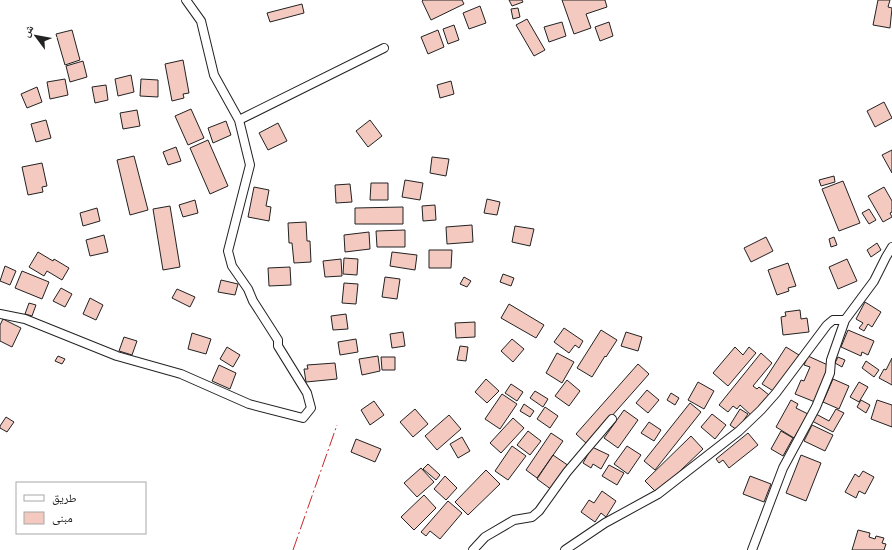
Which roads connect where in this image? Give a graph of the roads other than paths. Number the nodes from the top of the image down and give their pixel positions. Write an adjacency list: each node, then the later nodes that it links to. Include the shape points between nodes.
1 (186, 0): 3 (street, via 201,21 214,75)
2 (384, 48): 3 (street)
3 (239, 120): 5 (street, via 250,165 228,251 232,266 248,289 278,340 278,346 307,393 311,408 303,418 249,404 181,374 116,356 25,319)
4 (892, 247): 6 (street, via 874,281)
5 (0, 314)
6 (845, 320): 9 (street, via 832,320 827,325 776,393 738,431 658,494 605,523); 10 (street, via 831,360 830,373 816,407 783,468)
7 (612, 419): 8 (street, via 567,472 539,511 532,516 514,520 485,537)
8 (473, 550)
9 (565, 550)
10 (752, 550)

